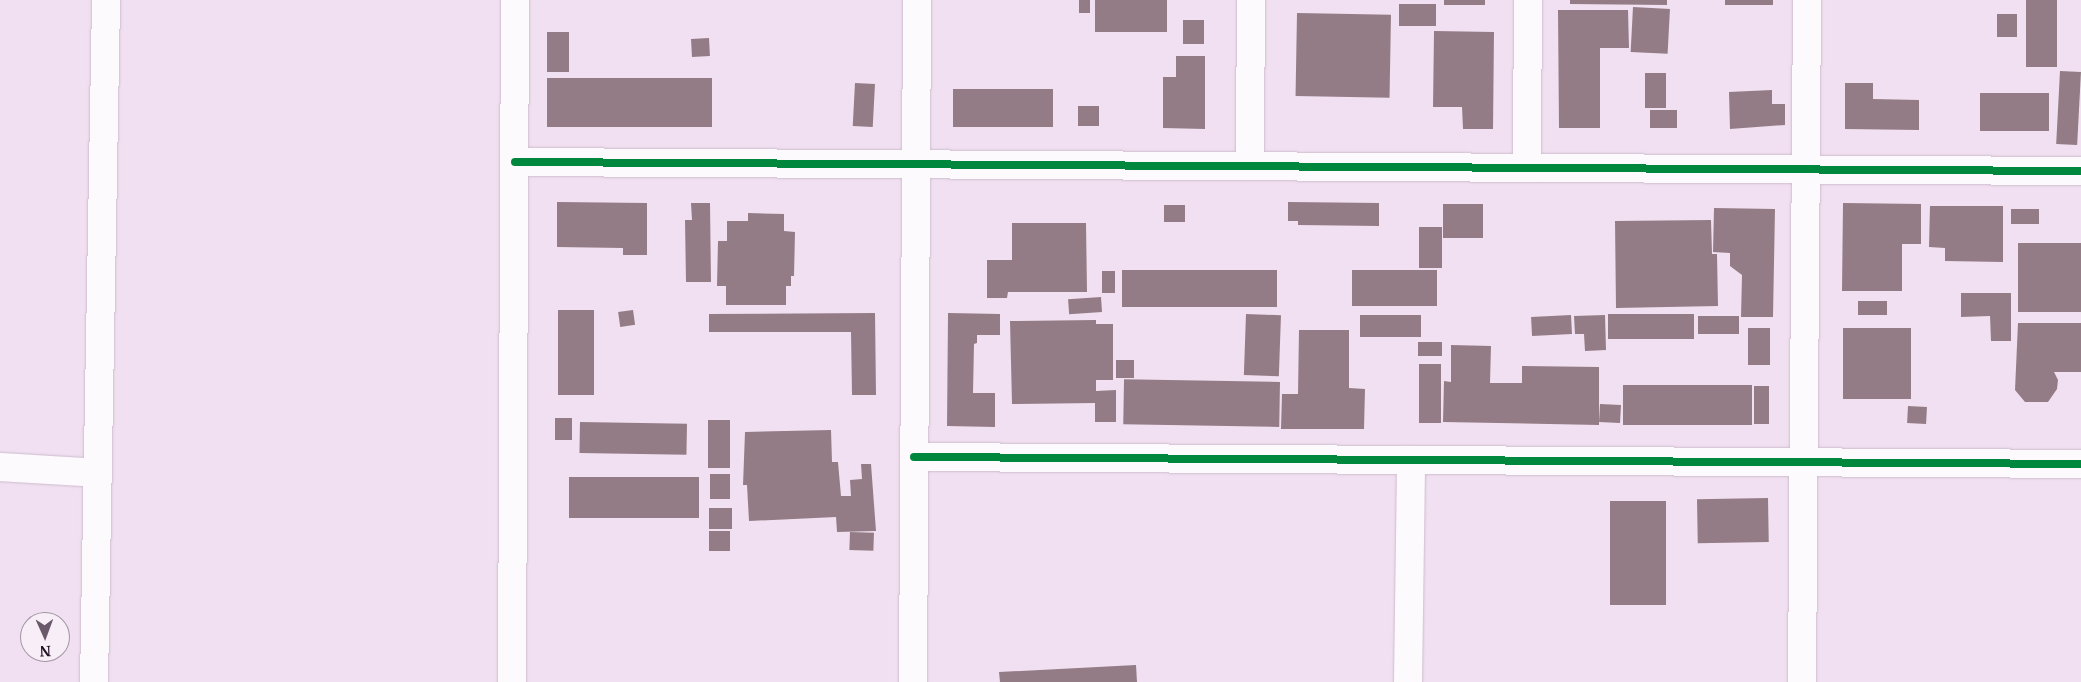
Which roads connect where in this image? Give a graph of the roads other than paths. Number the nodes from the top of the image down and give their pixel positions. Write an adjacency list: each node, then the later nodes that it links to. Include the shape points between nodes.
1 (106, 0): 18 (street)
2 (515, 0): 7 (street)
3 (917, 0): 8 (street)
4 (1251, 0): 9 (street)
5 (1528, 0): 10 (street)
6 (1807, 0): 11 (street)
7 (514, 162): 8 (street); 20 (street)
8 (916, 165): 9 (street); 13 (street)
9 (1250, 166): 10 (street)
10 (1527, 168): 11 (street)
11 (1806, 169): 12 (street); 15 (street)
12 (2081, 171)
13 (914, 456): 14 (street); 21 (street)
14 (1411, 460): 15 (street); 22 (street)
15 (1804, 462): 16 (street); 23 (street)
16 (2081, 464)
17 (0, 467): 18 (street)
18 (98, 473): 19 (street)
19 (94, 682)
20 (512, 682)
21 (912, 682)
22 (1408, 682)
23 (1802, 682)

